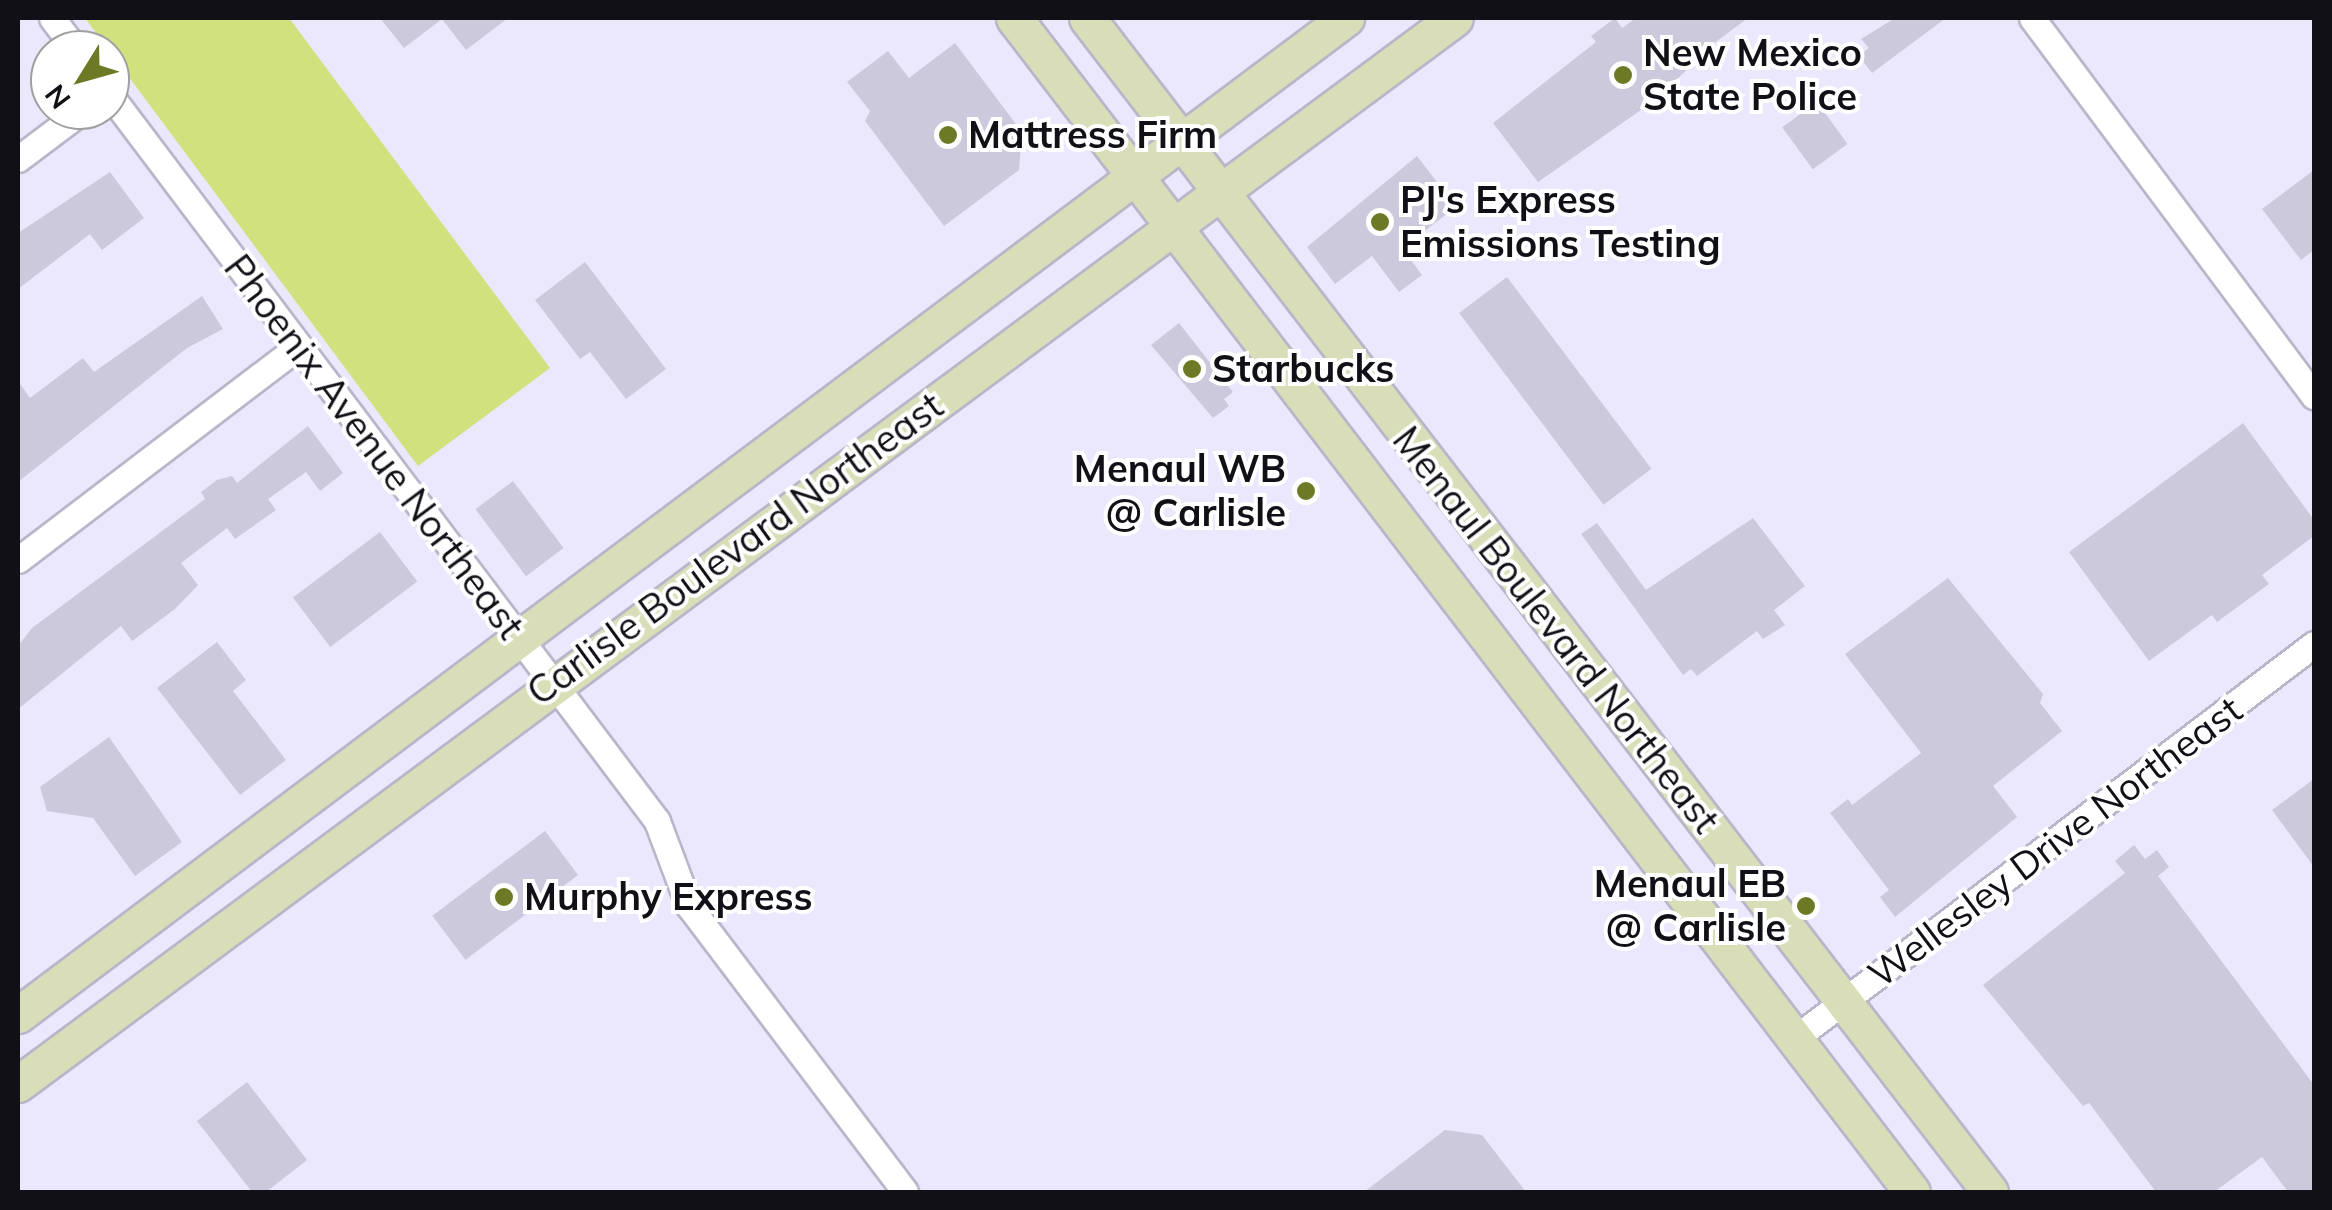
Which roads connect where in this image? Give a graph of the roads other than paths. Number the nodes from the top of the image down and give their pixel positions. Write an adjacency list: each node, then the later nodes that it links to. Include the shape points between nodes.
1 (1014, 18): 10 (main road, Menaul Boulevard Northeast)
2 (1087, 18): 8 (main road, Menaul Boulevard Northeast)
3 (1346, 18): 8 (main road, Carlisle Boulevard Northeast)
4 (1455, 18): 11 (main road, Carlisle Boulevard Northeast)
5 (2032, 18): 14 (street)
6 (130, 123): 13 (street, Phoenix Avenue Northeast)
7 (56, 130): 9 (street)
8 (1181, 145): 10 (main road, Carlisle Boulevard Northeast); 11 (main road, Menaul Boulevard Northeast)
9 (18, 159)
10 (1134, 180): 12 (main road, Menaul Boulevard Northeast); 16 (main road, Carlisle Boulevard Northeast)
11 (1220, 196): 12 (main road, Carlisle Boulevard Northeast); 21 (main road, Menaul Boulevard Northeast)
12 (1172, 229): 18 (main road, Carlisle Boulevard Northeast); 23 (main road, Menaul Boulevard Northeast)
13 (298, 348): 15 (street); 16 (street, Phoenix Avenue Northeast)
14 (2314, 397)
15 (18, 560)
16 (518, 639): 18 (street, Phoenix Avenue Northeast); 19 (main road, Carlisle Boulevard Northeast)
17 (2314, 644): 21 (street, Wellesley Drive Northeast)
18 (552, 682): 20 (main road, Carlisle Boulevard Northeast); 25 (street, Phoenix Avenue Northeast, via 656,821 689,906)
19 (356, 762): 20 (main road, via 328,809 201,906); 22 (main road, Carlisle Boulevard Northeast)
20 (200, 948): 24 (main road, Carlisle Boulevard Northeast)
21 (1844, 1002): 23 (street, Wellesley Drive Northeast); 27 (main road, Menaul Boulevard Northeast)
22 (18, 1015)
23 (1794, 1039): 26 (main road, Menaul Boulevard Northeast)
24 (18, 1084)
25 (905, 1192)
26 (1912, 1192)
27 (1990, 1192)

